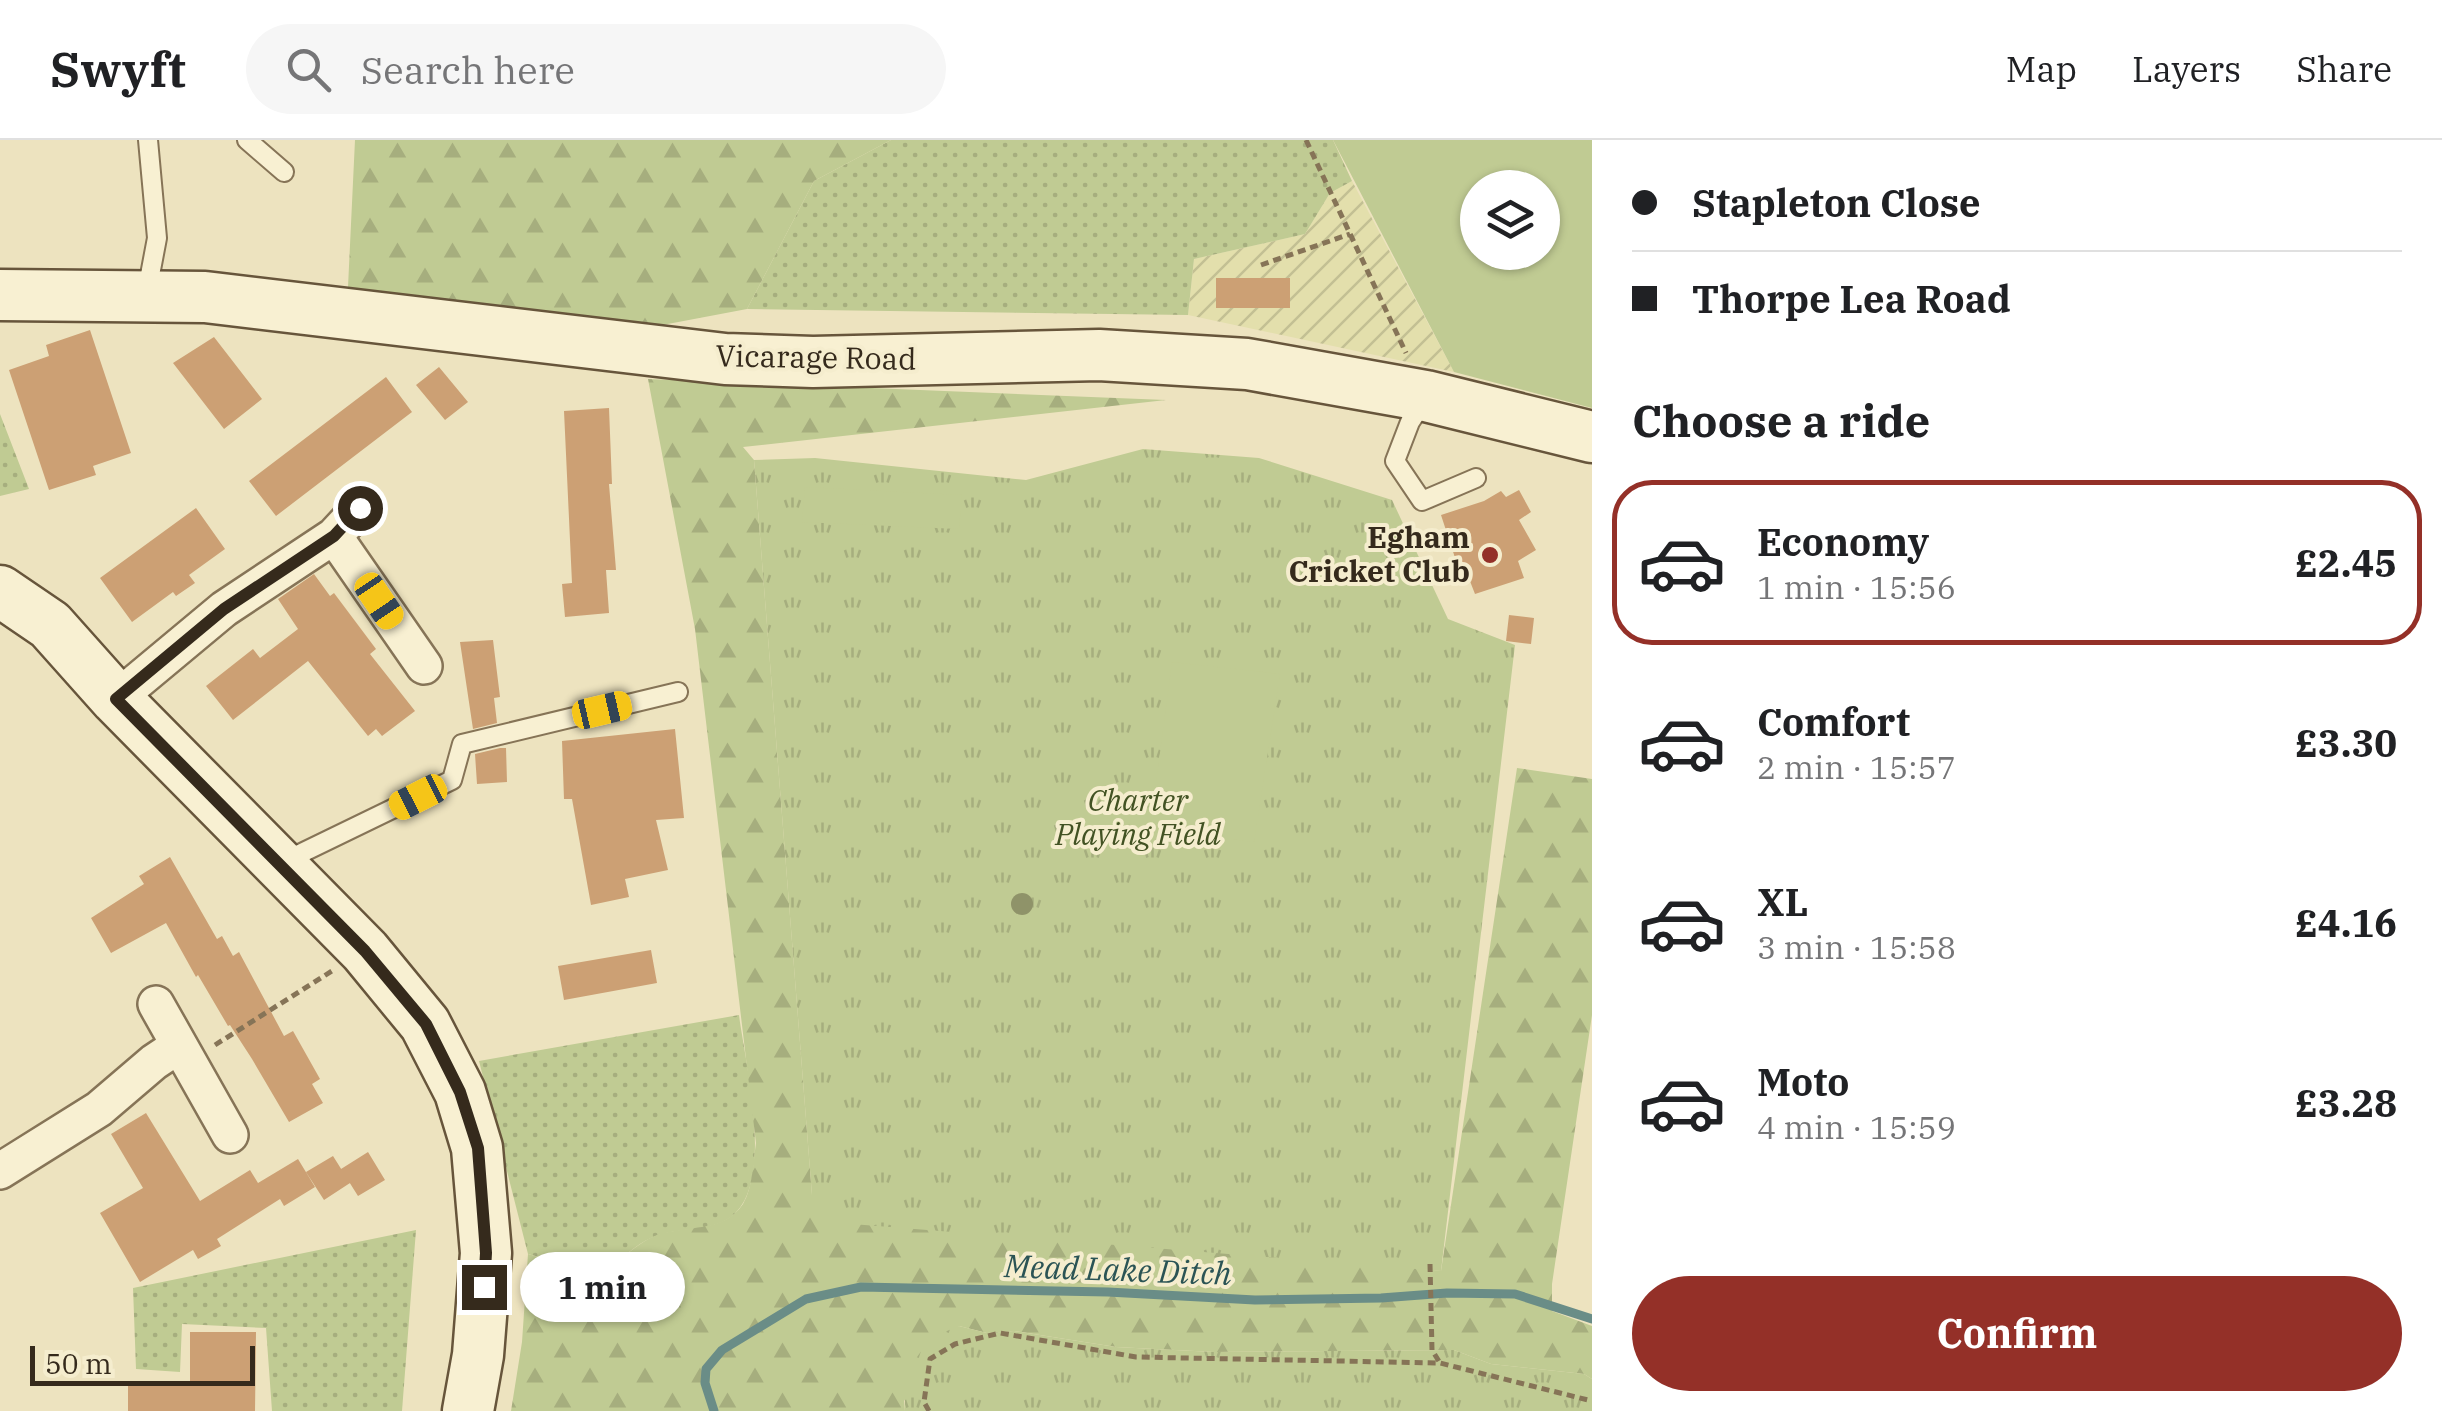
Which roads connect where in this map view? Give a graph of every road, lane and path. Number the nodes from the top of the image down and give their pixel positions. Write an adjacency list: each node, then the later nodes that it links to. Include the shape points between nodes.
1 (148, 140): 7 (lane, via 157,238)
2 (247, 140): 4 (lane)
3 (1306, 140): 5 (path)
4 (284, 172)
5 (1350, 234): 6 (path); 9 (path)
6 (1262, 264)
7 (146, 296): 8 (main road, Vicarage Road); 9 (main road, Vicarage Road, via 334,310 725,359 1174,358)
8 (12, 299)
9 (1426, 396): 10 (main road, Vicarage Road); 11 (lane, via 1395,461 1422,501)
10 (1592, 437)
11 (1476, 478)
12 (360, 508): 13 (street)
13 (334, 536): 15 (street); 17 (street, via 224,609)
14 (0, 591): 17 (main road, via 50,625)
15 (424, 666)
16 (678, 692): 18 (lane, via 462,744 452,780)
17 (116, 699): 18 (main road)
18 (278, 864): 19 (main road)
19 (365, 951): 21 (path); 27 (main road, via 426,1024 460,1092 478,1148 486,1253)
20 (156, 1004): 21 (street)
21 (183, 1054): 22 (street); 23 (street, via 154,1062 99,1108)
22 (230, 1135)
23 (0, 1171)
24 (1430, 1264): 25 (path, via 1432,1350)
25 (1440, 1363): 26 (path); 28 (path, via 1136,1357 1000,1332 955,1344 930,1360 924,1402)
26 (1592, 1401)
27 (468, 1411)
28 (929, 1411)

